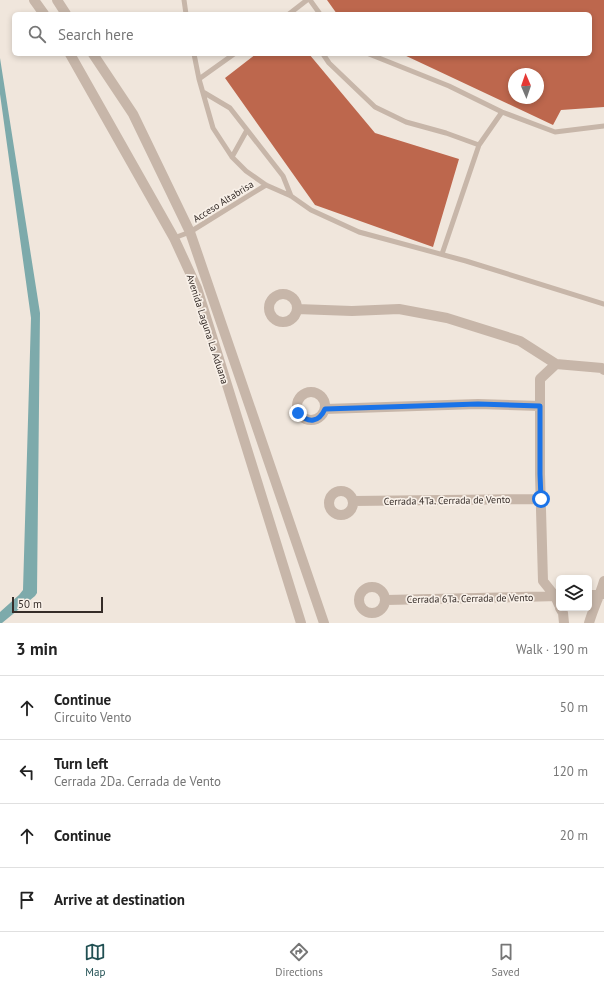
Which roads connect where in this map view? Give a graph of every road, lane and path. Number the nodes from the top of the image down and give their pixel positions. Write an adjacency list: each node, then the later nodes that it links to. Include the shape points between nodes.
1 (34, 0): 6 (street)
2 (57, 0): 7 (street)
3 (184, 0): 8 (lane)
4 (307, 0): 9 (lane)
5 (310, 0): 10 (lane)
6 (43, 12)
7 (65, 12)
8 (186, 12)
9 (292, 12)
10 (319, 12)
11 (71, 56): 27 (street, Avenida Laguna La Aduana)
12 (94, 56): 26 (street, Avenida Laguna La Aduana, via 133,114)
13 (194, 56): 17 (lane)
14 (231, 56): 17 (lane)
15 (324, 56): 22 (lane, via 329,64 375,107 406,122)
16 (375, 56): 19 (lane, via 449,86)
17 (199, 79): 18 (lane)
18 (202, 92): 21 (lane, via 230,108); 23 (lane, via 213,128)
19 (502, 112): 20 (lane, via 555,132); 22 (lane)
20 (604, 126)
21 (247, 130): 23 (lane); 25 (lane, via 283,176)
22 (479, 145): 28 (lane)
23 (232, 157): 24 (lane)
24 (266, 185): 25 (lane); 26 (lane, Acceso Altabrisa)
25 (290, 196): 28 (lane, via 311,210 360,232)
26 (190, 232): 27 (lane, Acceso Altabrisa); 45 (street, Avenida Laguna La Aduana)
27 (174, 238): 44 (street, Avenida Laguna La Aduana, via 197,288)
28 (442, 254): 29 (lane)
29 (604, 304)
30 (297, 309): 31 (street, via 399,310 447,318 520,341)
31 (556, 364): 32 (street); 33 (street, via 540,379)
32 (604, 370)
33 (540, 406): 34 (street, via 478,404); 35 (street)
34 (325, 409)
35 (541, 499): 36 (street, Cerrada 4Ta. Cerrada de Vento); 40 (street, via 544,581)
36 (353, 501)
37 (604, 581): 38 (street)
38 (602, 594): 39 (street); 47 (street)
39 (592, 595)
40 (556, 596)
41 (556, 599): 42 (street, Cerrada 6Ta. Cerrada de Vento)
42 (386, 600)
43 (562, 611): 46 (street)
44 (301, 623)
45 (324, 623)
46 (564, 623)
47 (589, 623)

